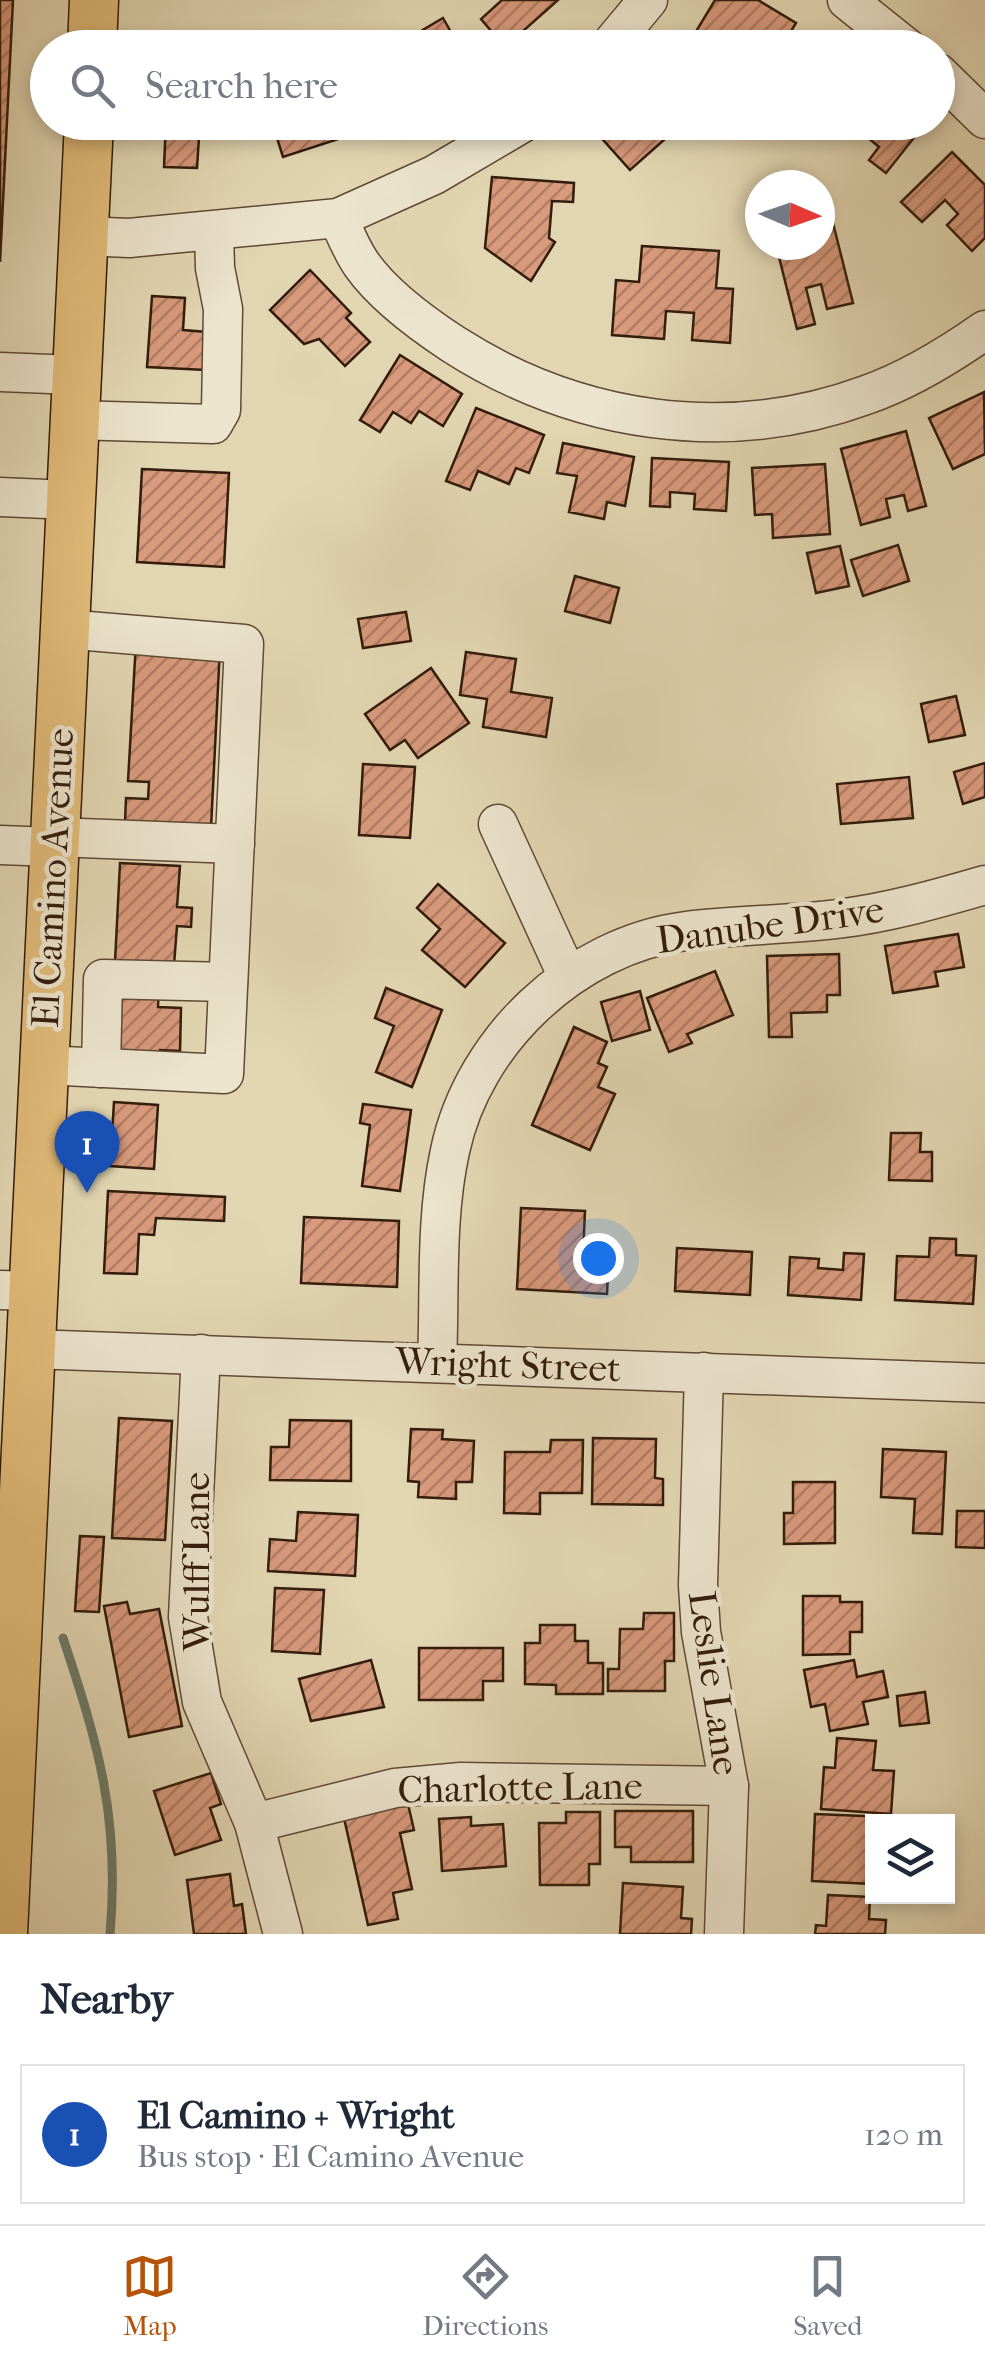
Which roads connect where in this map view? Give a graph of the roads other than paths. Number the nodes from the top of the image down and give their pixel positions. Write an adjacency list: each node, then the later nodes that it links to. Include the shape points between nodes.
1 (94, 0): 4 (main road)
2 (648, 0): 5 (street)
3 (848, 0): 6 (street)
4 (93, 30)
5 (623, 30)
6 (885, 30)
7 (955, 90): 8 (street)
8 (985, 119)
9 (87, 140): 13 (main road, El Camino Avenue)
10 (493, 140): 11 (street)
11 (338, 218): 12 (street); 14 (street, via 362,266 432,331 493,370 605,412 708,423 795,415 909,377)
12 (214, 231): 13 (street); 16 (street, via 223,309 221,410 213,424)
13 (83, 236): 16 (main road, El Camino Avenue)
14 (985, 330)
15 (0, 372): 16 (street)
16 (74, 398): 18 (main road, El Camino Avenue)
17 (0, 497): 18 (street)
18 (70, 500): 19 (main road, El Camino Avenue)
19 (64, 630): 21 (main road, El Camino Avenue); 22 (street, via 244,644)
20 (498, 824): 25 (street)
21 (54, 842): 22 (street); 23 (street); 27 (main road, El Camino Avenue)
22 (234, 844): 26 (street)
23 (0, 846)
24 (985, 885): 25 (street, Danube Drive, via 839,918 682,932 605,956)
25 (568, 978): 32 (street, Danube Drive, via 504,1038 463,1109 444,1187)
26 (228, 982): 28 (street, via 103,979); 28 (street, via 224,1074)
27 (44, 1065): 28 (street); 29 (main road, El Camino Avenue)
28 (101, 1068)
29 (16, 1291): 30 (main road, El Camino Avenue)
30 (30, 1349): 31 (street, Wright Street); 35 (main road, El Camino Avenue)
31 (202, 1354): 32 (street, Wright Street); 37 (street, Wulff Lane, via 188,1617 192,1660 212,1728)
32 (437, 1363): 33 (street, Wright Street)
33 (704, 1372): 34 (street, Wright Street); 36 (street, Leslie Lane, via 698,1585)
34 (985, 1383)
35 (7, 1689): 38 (main road, El Camino Avenue)
36 (729, 1786): 37 (street, Charlotte Lane, via 428,1785 330,1800); 40 (street, Leslie Lane)
37 (254, 1823): 39 (street, Wulff Lane)
38 (2, 1934)
39 (283, 1934)
40 (724, 1934)

